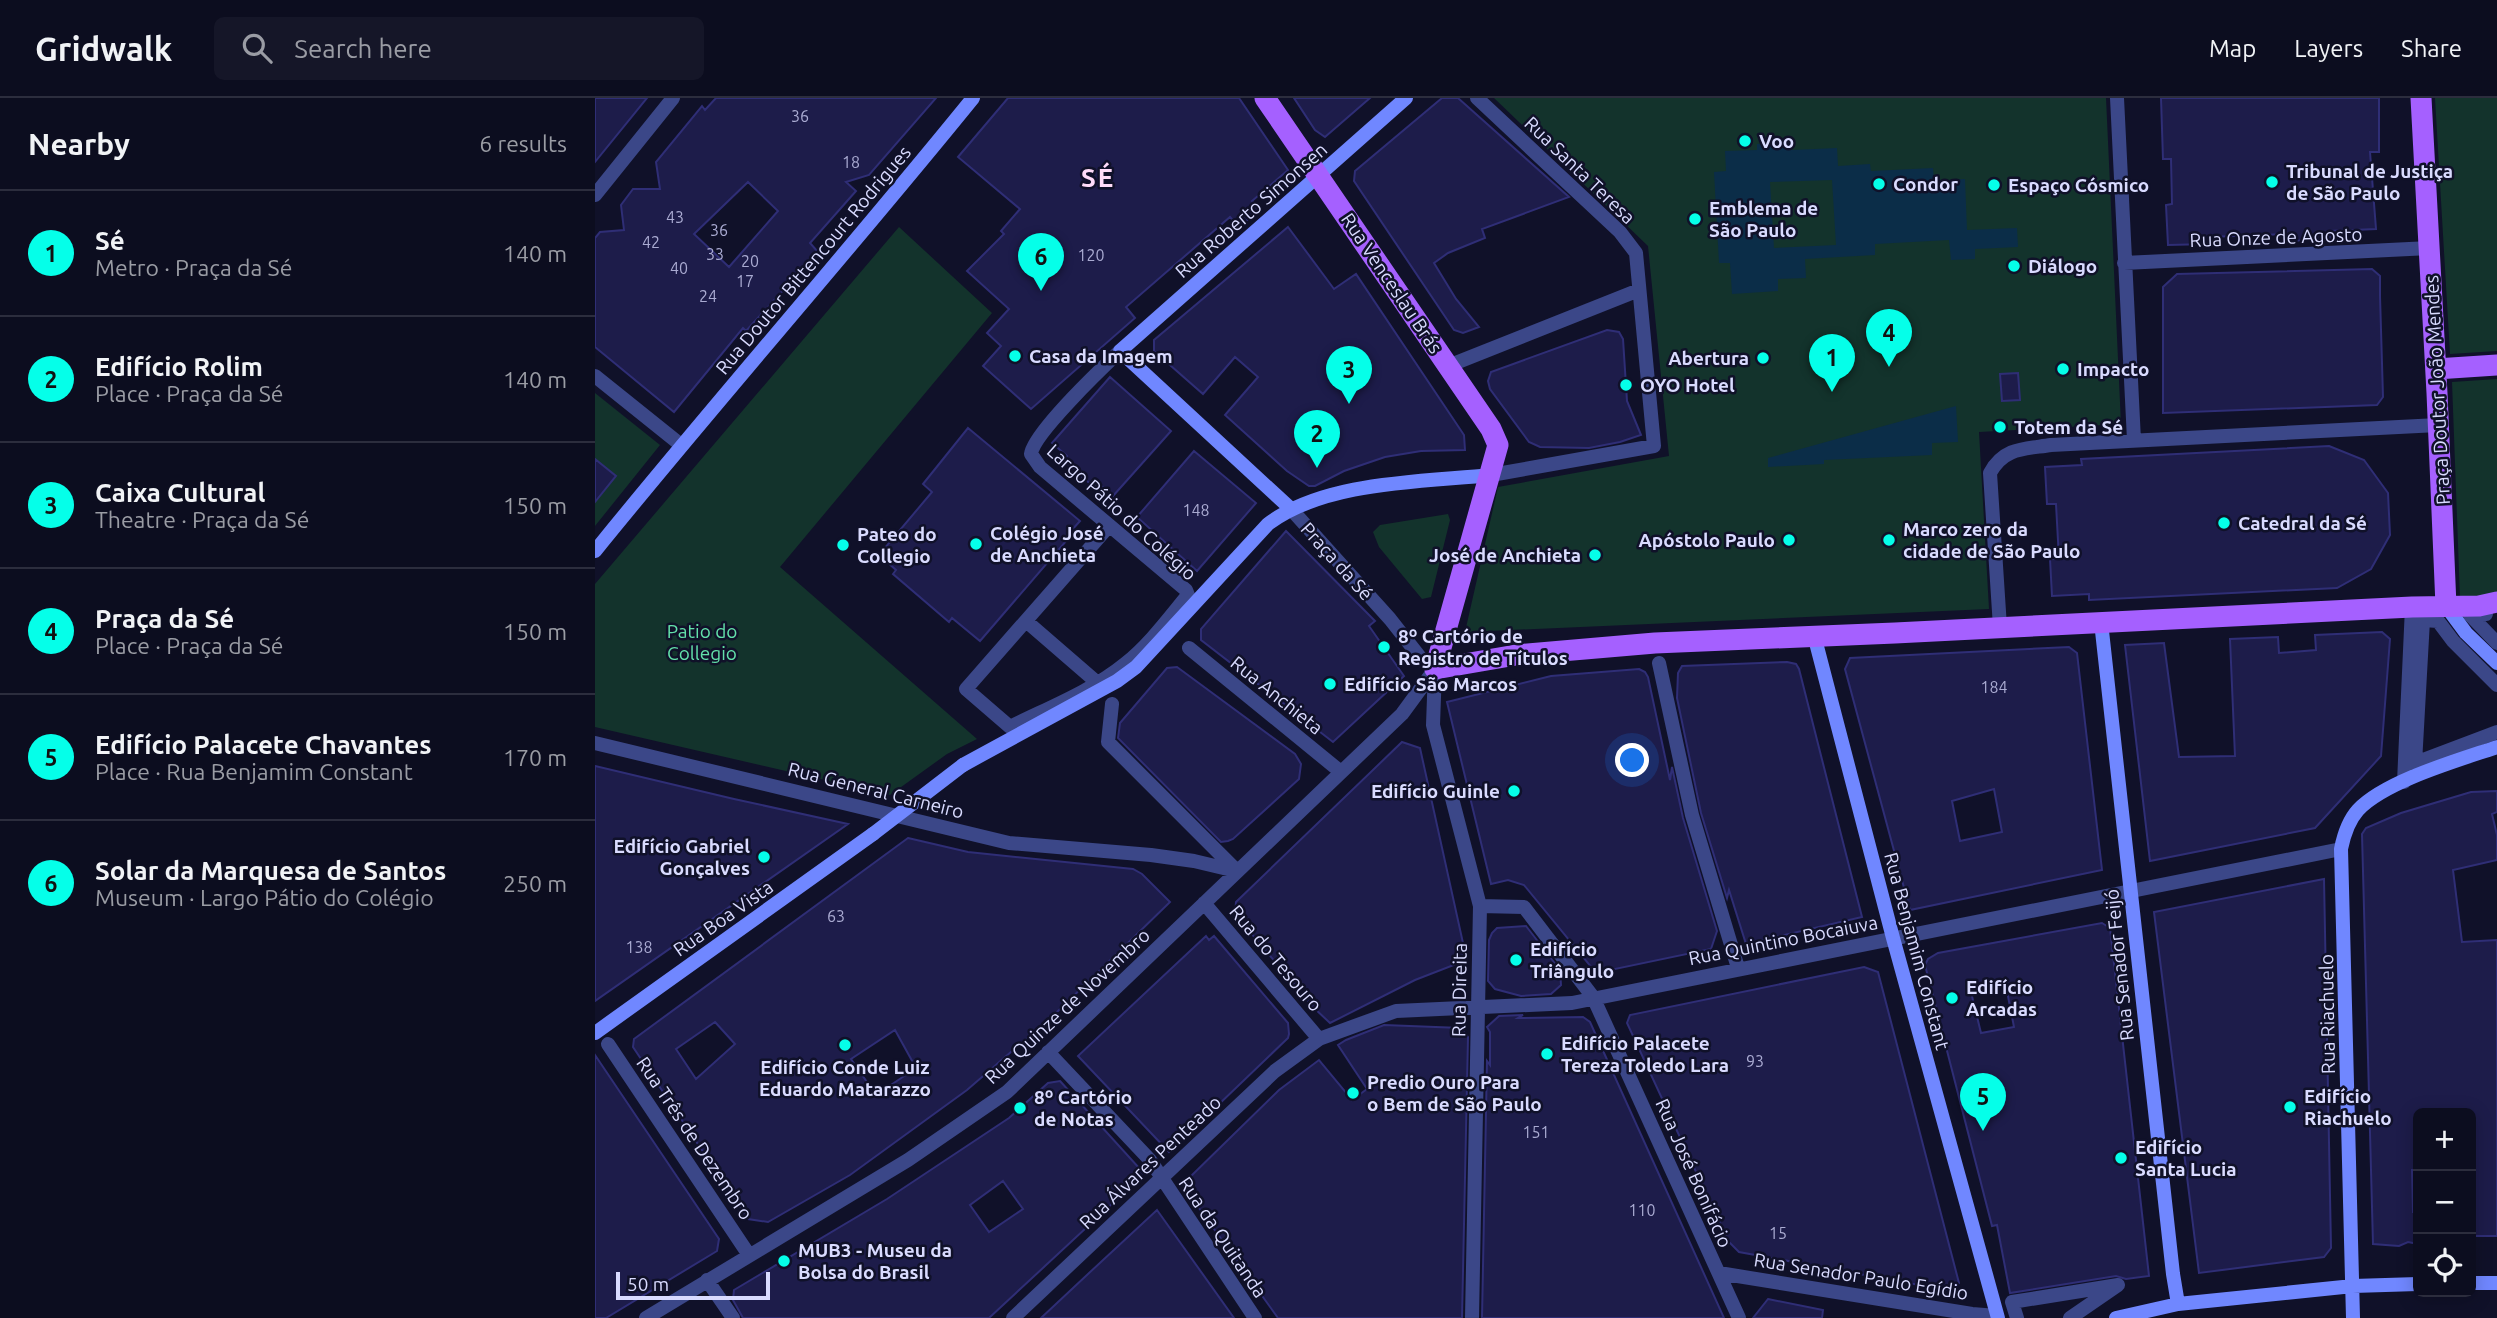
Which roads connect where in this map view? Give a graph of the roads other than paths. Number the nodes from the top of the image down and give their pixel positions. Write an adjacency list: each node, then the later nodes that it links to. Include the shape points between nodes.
1 (673, 98): 9 (street)
2 (973, 98): 20 (main road, Rua Doutor Bittencourt Rodrigues)
3 (1265, 98): 8 (main road, Rua Venceslau Brás)
4 (1406, 98): 8 (main road, Rua Roberto Simonsen)
5 (1477, 98): 12 (street, Rua Santa Teresa, via 1621,232 1636,253)
6 (2117, 98): 11 (street)
7 (2421, 98): 10 (main road, Praça Doutor João Mendes)
8 (1319, 177): 13 (main road, Rua Roberto Simonsen); 15 (main road, Rua Venceslau Brás)
9 (595, 195)
10 (2430, 248): 11 (street, Rua Onze de Agosto); 16 (main road, Praça Doutor João Mendes)
11 (2124, 263): 19 (street)
12 (1639, 290): 15 (street); 21 (street, Rua Santa Teresa)
13 (1120, 351): 23 (main road); 24 (street, Largo Pátio do Colégio, via 1035,442 1031,454)
14 (2497, 365): 16 (main road)
15 (1448, 366): 22 (main road, Rua Venceslau Brás, via 1496,439)
16 (2436, 369): 18 (main road, Praça Doutor João Mendes)
17 (595, 376): 20 (street)
18 (2438, 425): 19 (street); 27 (main road, Praça Doutor João Mendes)
19 (2134, 440): 32 (street, via 2051,445 2007,453 1996,461 1990,473)
20 (681, 445): 25 (main road, Rua Doutor Bittencourt Rodrigues)
21 (1654, 446): 22 (street, Praça da Sé)
22 (1491, 475): 23 (main road, Praça da Sé, via 1378,486); 38 (main road)
23 (1291, 509): 38 (street, Praça da Sé, via 1423,661); 47 (main road, Largo Pátio do Colégio, bridge, via 1268,524 1136,667 963,765)
24 (1109, 526): 30 (street); 30 (street, Largo Pátio do Colégio, via 1188,595 1147,645 1123,666 1010,727 966,689)
25 (595, 551)
26 (2497, 602): 27 (main road)
27 (2446, 606): 28 (main road); 37 (main road)
28 (2412, 607): 31 (main road); 46 (street)
29 (2497, 612): 34 (street, via 2470,615)
30 (1026, 621): 39 (street)
31 (2101, 622): 32 (main road); 50 (main road, Rua Senador Feijó)
32 (2000, 627): 33 (main road)
33 (1814, 635): 38 (main road, via 1516,655); 53 (main road, Rua Benjamim Constant)
34 (2497, 643)
35 (1189, 648): 45 (street, Rua Anchieta)
36 (1659, 663): 54 (street, via 1692,815)
37 (2497, 663)
38 (1435, 669): 45 (street, Rua Quinze de Novembro, via 1402,714); 52 (street, Rua Direita, via 1433,725)
39 (1093, 679)
40 (2497, 685): 42 (street, via 2438,621 2423,621 2416,762)
41 (1112, 704): 49 (street, via 1108,742)
42 (2497, 732)
43 (595, 743): 49 (street, Rua General Carneiro, via 1009,843 1151,855)
44 (2497, 747): 46 (main road)
45 (1342, 772): 49 (street, Rua Quinze de Novembro)
46 (2404, 782): 48 (main road, Rua Riachuelo, via 2360,808 2345,831)
47 (873, 834): 57 (main road, Rua Boa Vista)
48 (2341, 849): 50 (street, Rua Quintino Bocaiuva); 68 (main road, Rua Riachuelo)
49 (1237, 871): 51 (street, Rua Quinze de Novembro)
50 (2130, 890): 53 (street, Rua Quintino Bocaiuva); 69 (main road, Rua Senador Feijó)
51 (1204, 903): 58 (street, Rua do Tesouro); 60 (street, Rua Quinze de Novembro)
52 (1480, 906): 55 (street, Rua José Bonifácio, via 1524,907); 56 (street, Rua Direita)
53 (1893, 937): 54 (street, Rua Quintino Bocaiuva); 70 (main road, Rua Benjamim Constant)
54 (1738, 968): 55 (street, Rua Quintino Bocaiuva)
55 (1593, 997): 56 (street, Rua Quintino Bocaiuva, via 1572,1003); 63 (street, Rua José Bonifácio)
56 (1478, 1007): 58 (street, Rua Álvares Penteado, via 1396,1011); 75 (street, Rua Direita)
57 (595, 1033)
58 (1319, 1039): 61 (street, Rua Álvares Penteado, via 1275,1071)
59 (608, 1044): 62 (street, Rua Três de Dezembro)
60 (1048, 1052): 61 (street, Rua da Quitanda, via 1150,1160); 62 (street, Rua Quinze de Novembro, via 1007,1092 908,1160)
61 (1161, 1178): 73 (street, Rua Álvares Penteado); 74 (street, Rua da Quitanda)
62 (750, 1255): 64 (street, Rua Quinze de Novembro)
63 (1719, 1273): 70 (street, Rua Senador Paulo Egídio); 76 (street, Rua José Bonifácio)
64 (707, 1280): 71 (street, Rua Quinze de Novembro); 72 (street)
65 (2476, 1283): 66 (main road)
66 (2497, 1283)
67 (2413, 1284): 68 (main road)
68 (2353, 1286): 69 (main road); 80 (main road, Rua Riachuelo)
69 (2178, 1304): 79 (main road)
70 (1998, 1317)
71 (646, 1318)
72 (733, 1318)
73 (1013, 1318)
74 (1255, 1318)
75 (1472, 1318)
76 (1739, 1318)
77 (2017, 1318): 78 (street, via 2012,1302 2118,1285)
78 (2070, 1318)
79 (2116, 1318)
80 (2353, 1318)

